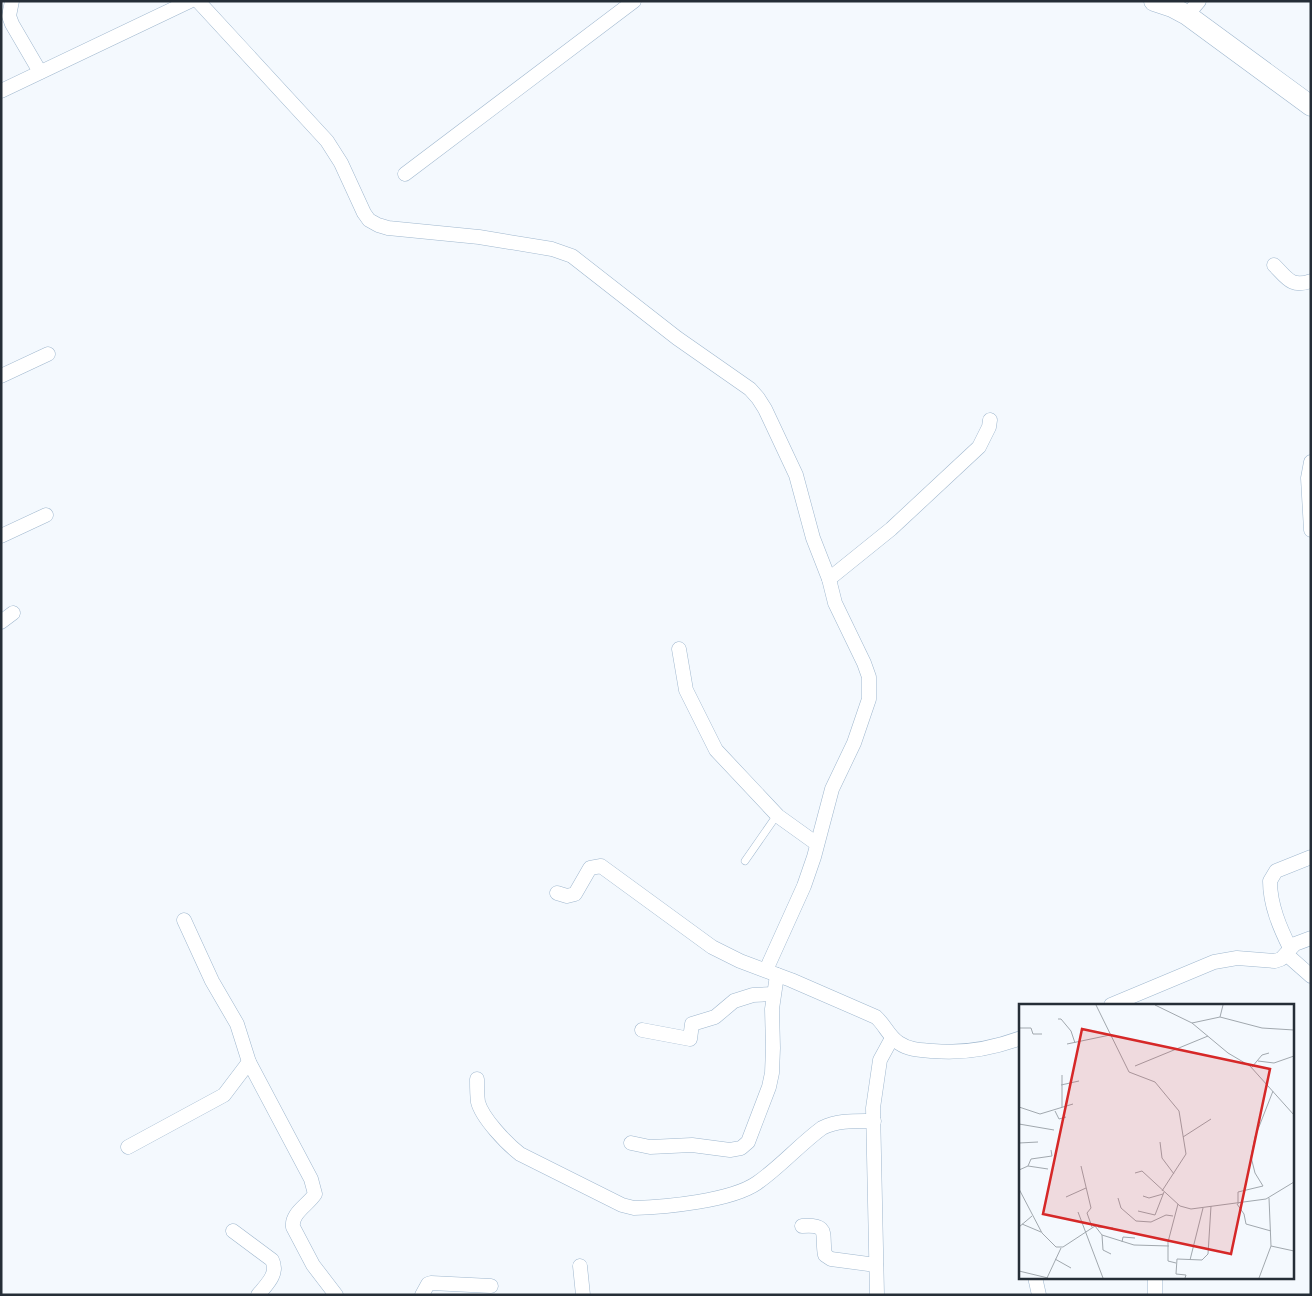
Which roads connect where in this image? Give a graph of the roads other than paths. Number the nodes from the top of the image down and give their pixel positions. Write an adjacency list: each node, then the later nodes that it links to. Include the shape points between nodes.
1 (12, 1): 7 (street, via 9,16 12,24)
2 (190, 1): 7 (street)
3 (198, 1): 20 (street, via 327,141 370,220 388,228 480,237 552,249 572,256 676,338 750,389 765,409 796,475 813,538)
4 (634, 1): 10 (street)
5 (1154, 1): 6 (street, via 1172,7)
6 (1193, 8): 9 (street)
7 (40, 72): 8 (street)
8 (1, 91)
9 (1311, 106)
10 (405, 174)
11 (1274, 266): 12 (street, via 1290,282)
12 (1311, 281)
13 (48, 354): 14 (street)
14 (1, 376)
15 (990, 420): 20 (street, via 979,447 891,529)
16 (1311, 462): 18 (street, via 1308,478)
17 (46, 515): 19 (street)
18 (1311, 530)
19 (1, 536)
20 (829, 579): 23 (street, via 835,603 869,676 870,688 854,743 832,789)
21 (679, 649): 22 (street, via 686,690 709,739)
22 (777, 815): 23 (street); 25 (lane)
23 (817, 844): 30 (street)
24 (1311, 857): 29 (street, via 1276,871 1270,881 1272,901)
25 (745, 861)
26 (557, 893): 30 (street, via 575,894 590,868 601,866 712,946)
27 (184, 920): 37 (street, via 212,981 237,1024)
28 (1311, 938): 29 (street, via 1295,944)
29 (1288, 951): 31 (street); 33 (street, via 1274,961 1237,958 1214,962)
30 (771, 972): 32 (street); 35 (street, via 876,1017)
31 (1311, 976)
32 (773, 994): 34 (street, via 753,995 734,1001 715,1017 692,1024 690,1040); 40 (street, via 772,1073 748,1142 741,1148 730,1150 692,1146 650,1147)
33 (1113, 1004)
34 (642, 1030)
35 (892, 1038): 36 (street, via 914,1050 949,1053 986,1050); 39 (street, via 880,1060)
36 (1019, 1039)
37 (249, 1062): 41 (street, via 224,1095); 50 (street, via 314,1187 315,1194 295,1215 293,1227 313,1265)
38 (477, 1079): 39 (street, via 478,1103 482,1112 510,1147 622,1205 634,1208 730,1195 755,1184 831,1123)
39 (874, 1121): 44 (street)
40 (631, 1142)
41 (128, 1147)
42 (802, 1226): 44 (street, via 821,1228 825,1255 831,1259)
43 (233, 1231): 49 (street, via 274,1264 274,1272)
44 (876, 1265): 53 (street)
45 (580, 1266): 52 (street)
46 (1036, 1278): 54 (street)
47 (1155, 1278): 55 (street)
48 (491, 1286): 51 (street, via 431,1283)
49 (258, 1295)
50 (336, 1295)
51 (422, 1295)
52 (583, 1295)
53 (877, 1295)
54 (1038, 1295)
55 (1155, 1295)

